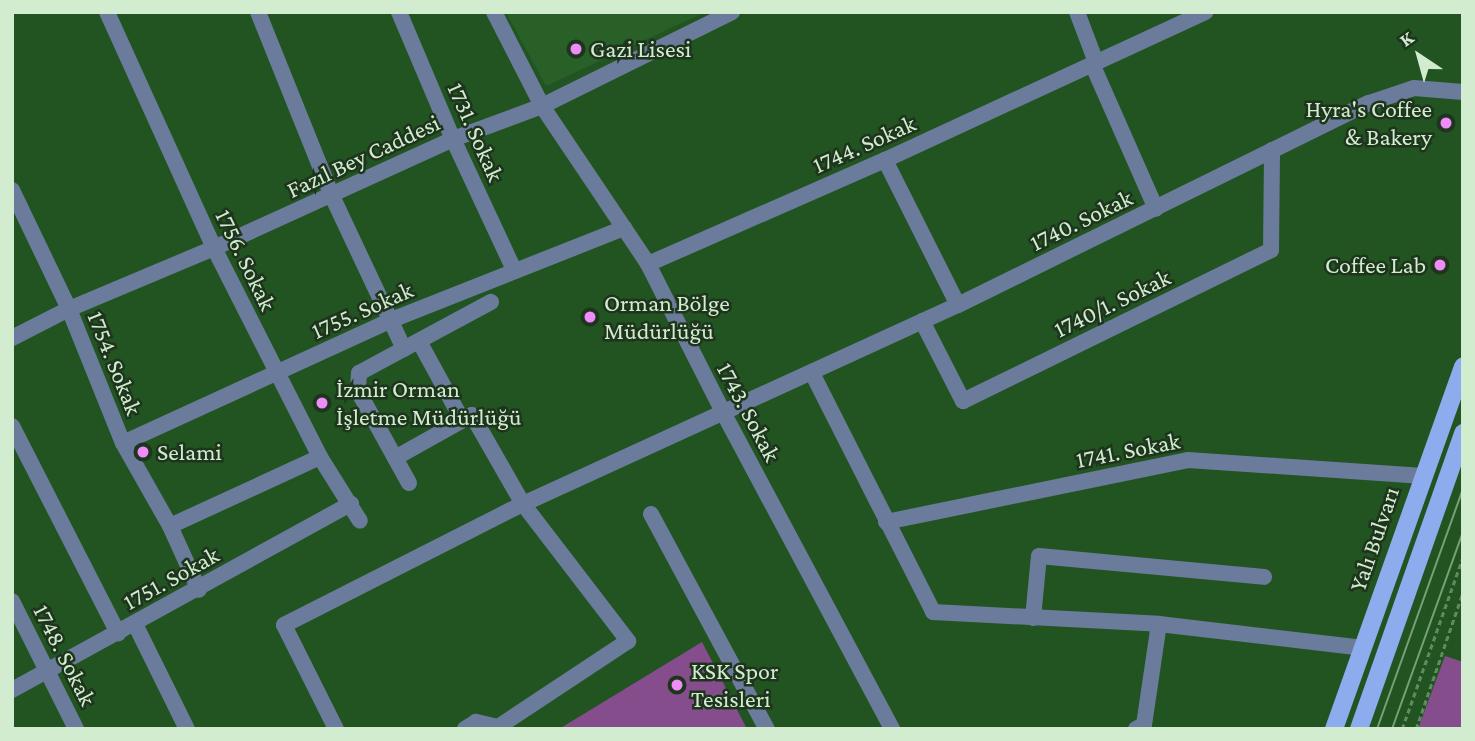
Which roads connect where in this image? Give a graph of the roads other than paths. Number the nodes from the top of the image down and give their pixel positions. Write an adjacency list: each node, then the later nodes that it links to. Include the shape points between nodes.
1 (107, 12): 18 (street, 1756. Sokak)
2 (258, 12): 15 (street)
3 (399, 12): 11 (street, 1731. Sokak)
4 (494, 12): 10 (street, 1743. Sokak)
5 (732, 12): 10 (street, Fazıl Bey Caddesi)
6 (1077, 12): 8 (street)
7 (1205, 12): 8 (street)
8 (1095, 64): 13 (street, 1744. Sokak); 16 (street)
9 (1463, 92): 12 (street, 1740. Sokak, via 1414,88 1369,103)
10 (542, 106): 11 (street, Fazıl Bey Caddesi); 17 (street, 1743. Sokak)
11 (453, 139): 15 (street, Fazıl Bey Caddesi); 20 (street, 1731. Sokak)
12 (1272, 150): 16 (street, 1740. Sokak); 25 (street, 1740/1. Sokak, via 1271,250 963,401)
13 (885, 160): 19 (street, 1744. Sokak); 22 (street)
14 (12, 190): 23 (street, 1754. Sokak)
15 (332, 196): 18 (street, Fazıl Bey Caddesi); 24 (street)
16 (1156, 209): 22 (street, 1740. Sokak)
17 (624, 228): 19 (street, 1743. Sokak); 20 (street, 1755. Sokak)
18 (214, 248): 23 (street, Fazıl Bey Caddesi); 30 (street, 1756. Sokak)
19 (648, 264): 32 (street, 1743. Sokak)
20 (514, 270): 24 (street, 1755. Sokak)
21 (491, 302): 27 (street)
22 (958, 305): 25 (street, 1740. Sokak)
23 (69, 309): 26 (street, Fazıl Bey Caddesi); 36 (street, 1754. Sokak)
24 (389, 321): 28 (street); 30 (street, 1755. Sokak)
25 (922, 321): 31 (street, 1740. Sokak)
26 (12, 338)
27 (419, 341): 28 (street); 33 (street)
28 (404, 349): 38 (street, via 359,373 358,391)
29 (1463, 366): 39 (main road, Yalı Bulvarı)
30 (276, 373): 36 (street, 1755. Sokak); 37 (street, 1756. Sokak)
31 (812, 373): 32 (street, 1740. Sokak); 45 (street)
32 (724, 414): 42 (street, 1740. Sokak); 62 (street, 1743. Sokak)
33 (462, 420): 38 (street); 42 (street, via 472,415)
34 (12, 426): 53 (street)
35 (1463, 433): 65 (main road, Yalı Bulvarı)
36 (123, 443): 46 (street, 1754. Sokak)
37 (320, 457): 41 (street, 1756. Sokak); 46 (street)
38 (396, 458): 40 (street)
39 (1423, 476): 45 (street, 1741. Sokak, via 1188,460); 54 (main road, Yalı Bulvarı)
40 (409, 483)
41 (351, 504): 44 (street, 1756. Sokak); 48 (street, 1751. Sokak)
42 (523, 504): 59 (street, 1740. Sokak, via 284,625); 60 (street, via 628,641 498,727 476,722)
43 (651, 513): 61 (street)
44 (360, 520)
45 (886, 522): 50 (street, via 933,612)
46 (170, 526): 48 (street, 1754. Sokak)
47 (1264, 577): 50 (street, via 1039,556)
48 (199, 590): 51 (street, 1751. Sokak)
49 (12, 601): 55 (street, 1748. Sokak)
50 (1033, 618): 52 (street)
51 (135, 624): 53 (street, 1751. Sokak); 58 (street)
52 (1159, 624): 54 (street); 63 (street, via 1144,724)
53 (118, 633): 55 (street, 1751. Sokak)
54 (1362, 648): 64 (main road, Yalı Bulvarı)
55 (47, 671): 56 (street, 1751. Sokak); 57 (street, 1748. Sokak)
56 (12, 690)
57 (76, 729)
58 (187, 729)
59 (336, 729)
60 (465, 729)
61 (767, 729)
62 (891, 729)
63 (1136, 729)
64 (1334, 729)
65 (1359, 729)

